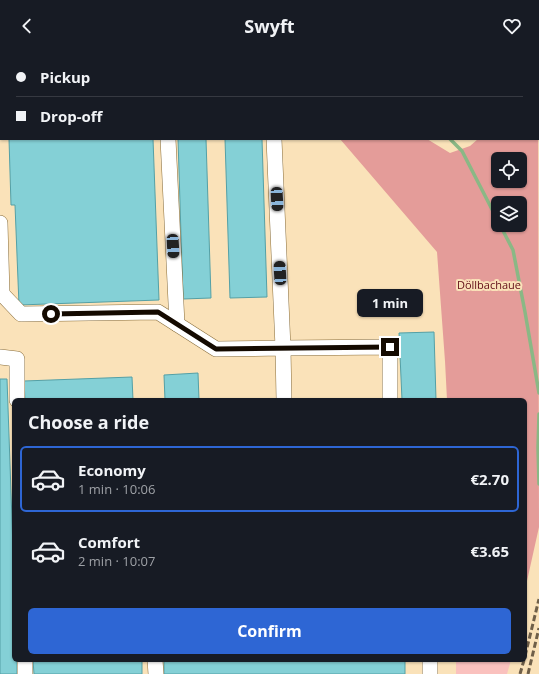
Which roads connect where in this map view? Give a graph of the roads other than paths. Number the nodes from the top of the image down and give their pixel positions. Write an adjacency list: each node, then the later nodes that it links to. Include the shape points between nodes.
1 (168, 140): 5 (lane)
2 (274, 140): 6 (lane)
3 (0, 223): 4 (lane)
4 (1, 294): 5 (lane, via 21,314 158,312)
5 (177, 324): 6 (lane, via 216,349)
6 (283, 348): 9 (lane); 10 (lane, via 390,347)
7 (0, 357): 8 (lane, via 17,359)
8 (17, 398)
9 (284, 398)
10 (390, 398)
11 (25, 662): 14 (lane)
12 (155, 662): 15 (lane)
13 (430, 662): 16 (lane)
14 (25, 674)
15 (156, 674)
16 (430, 674)

